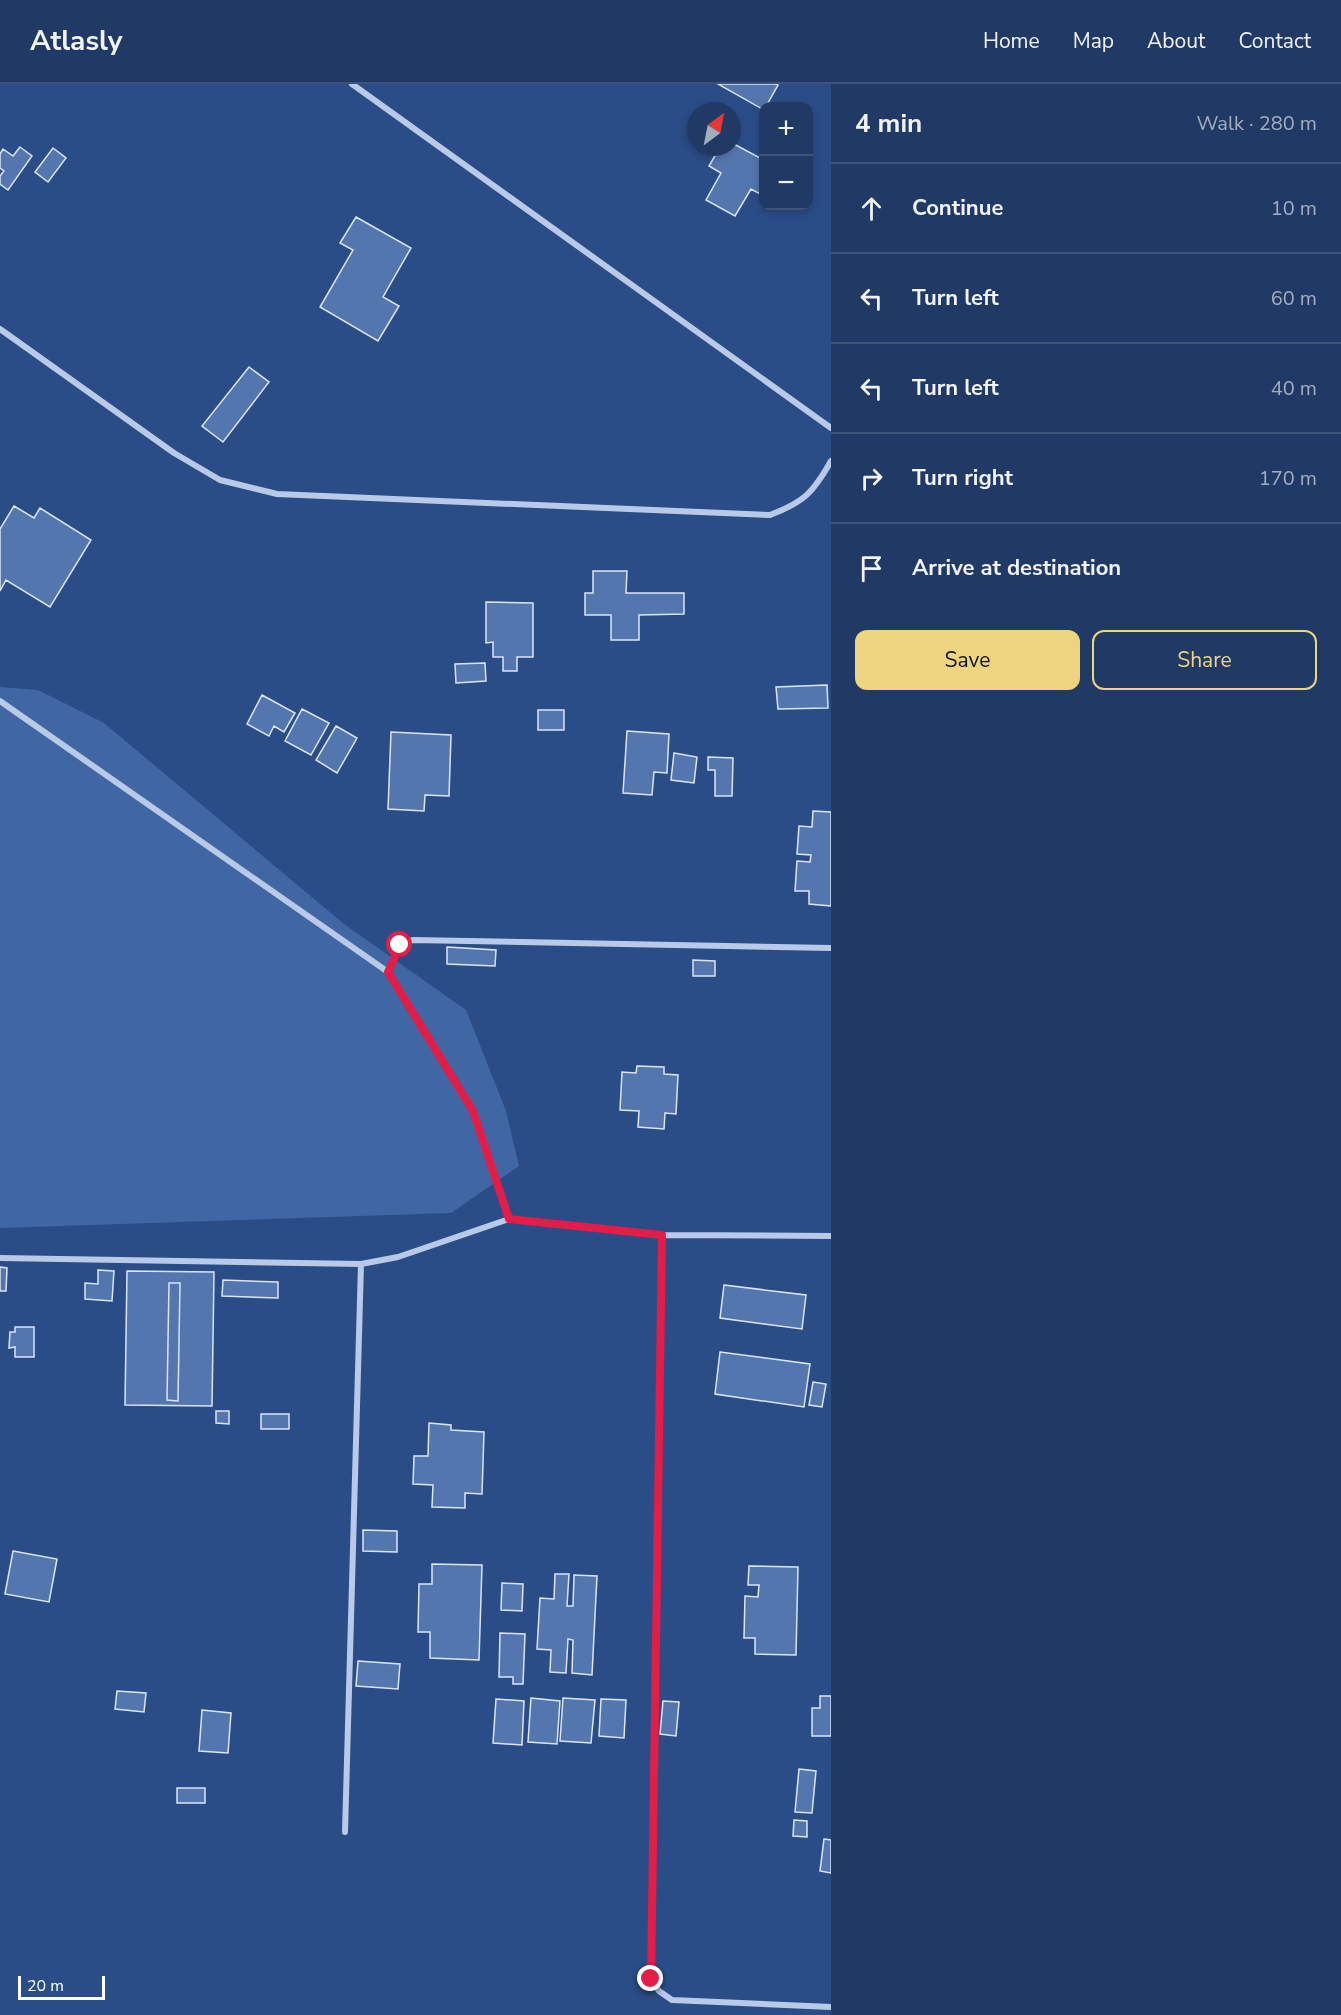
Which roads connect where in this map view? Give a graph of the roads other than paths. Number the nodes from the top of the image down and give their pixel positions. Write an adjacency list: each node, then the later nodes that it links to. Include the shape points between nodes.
1 (352, 84): 3 (street)
2 (0, 329): 4 (street, via 174,453 220,480 277,494 770,515 798,505)
3 (831, 428)
4 (831, 461)
5 (0, 700): 7 (street)
6 (831, 948): 7 (street, via 413,940 400,945)
7 (388, 972): 8 (street, via 473,1111)
8 (509, 1219): 9 (street); 12 (street, via 398,1257)
9 (662, 1235): 10 (street); 14 (street, via 651,1979 658,1991 672,2000)
10 (831, 1236)
11 (0, 1258): 12 (street)
12 (361, 1264): 13 (street)
13 (345, 1832)
14 (831, 2007)

